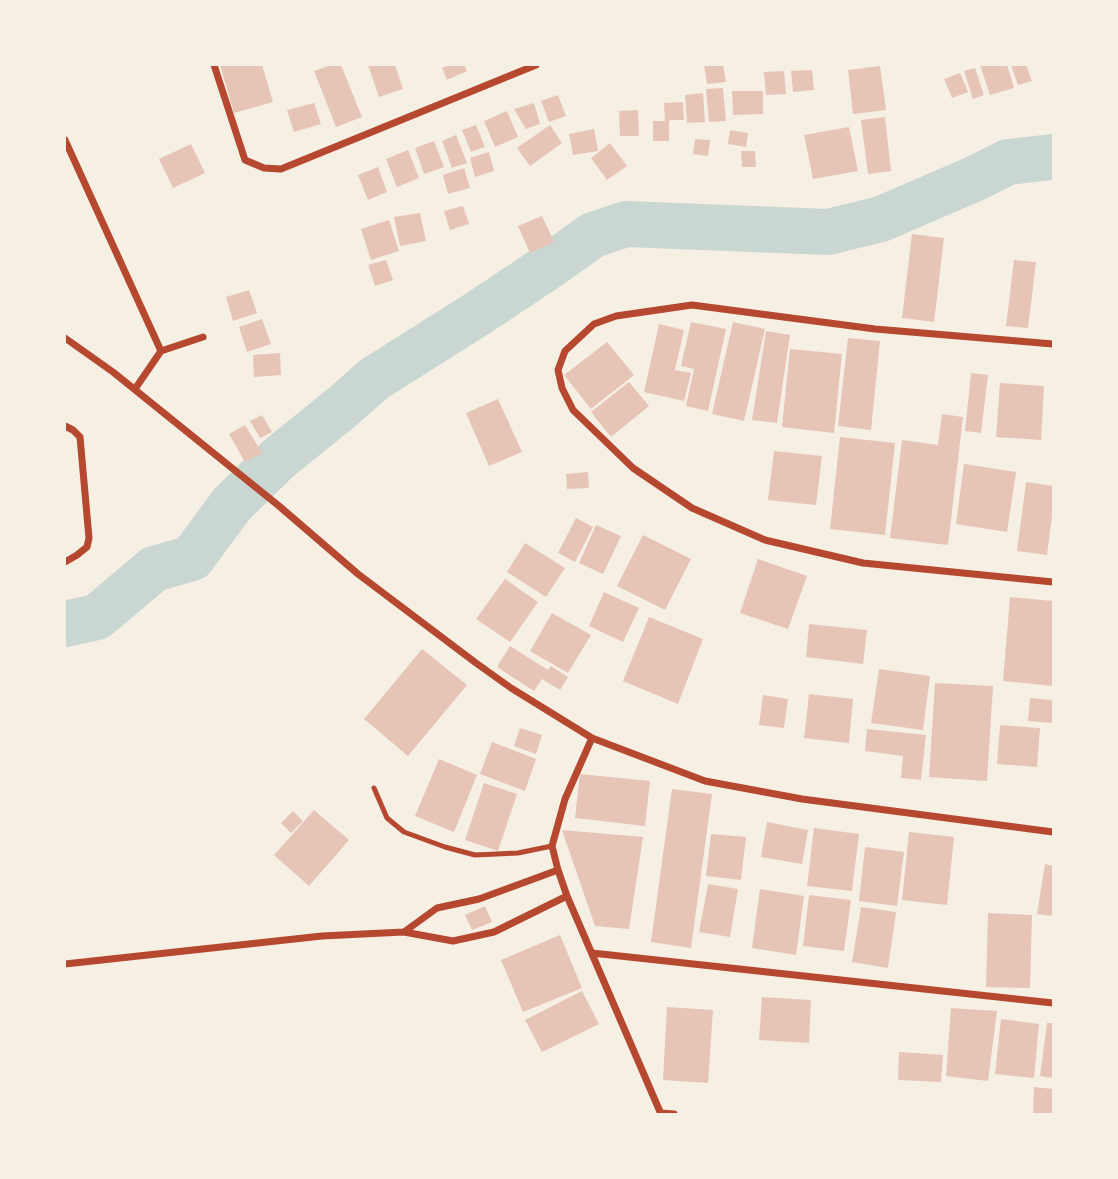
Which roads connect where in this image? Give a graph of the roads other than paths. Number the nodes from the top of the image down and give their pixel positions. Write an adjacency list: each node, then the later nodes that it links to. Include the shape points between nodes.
1 (214, 65): 2 (street, via 245,160 264,169 281,169)
2 (536, 65)
3 (65, 140): 7 (street)
4 (203, 337): 7 (street)
5 (65, 338): 8 (street)
6 (1053, 344): 11 (street, via 875,329 692,305 616,316 594,324 565,351 558,370 573,410 633,468 692,508 765,540 863,563)
7 (161, 351): 8 (street)
8 (135, 389): 12 (street, via 358,574 511,688)
9 (65, 426): 10 (street, via 80,437 89,538 87,547)
10 (65, 562)
11 (1053, 582)
12 (592, 738): 14 (street, via 705,781 802,799); 15 (street, via 565,799)
13 (374, 788): 15 (lane, via 387,818 404,832 445,847 475,855)
14 (1053, 832)
15 (552, 846): 16 (street)
16 (558, 870): 17 (street); 18 (street, via 479,900 437,908)
17 (567, 896): 18 (street, via 494,932 453,941); 19 (street)
18 (404, 932): 20 (street, via 322,936)
19 (592, 953): 21 (street); 22 (street)
20 (65, 964)
21 (1053, 1003)
22 (661, 1113): 23 (street)
23 (674, 1114)

